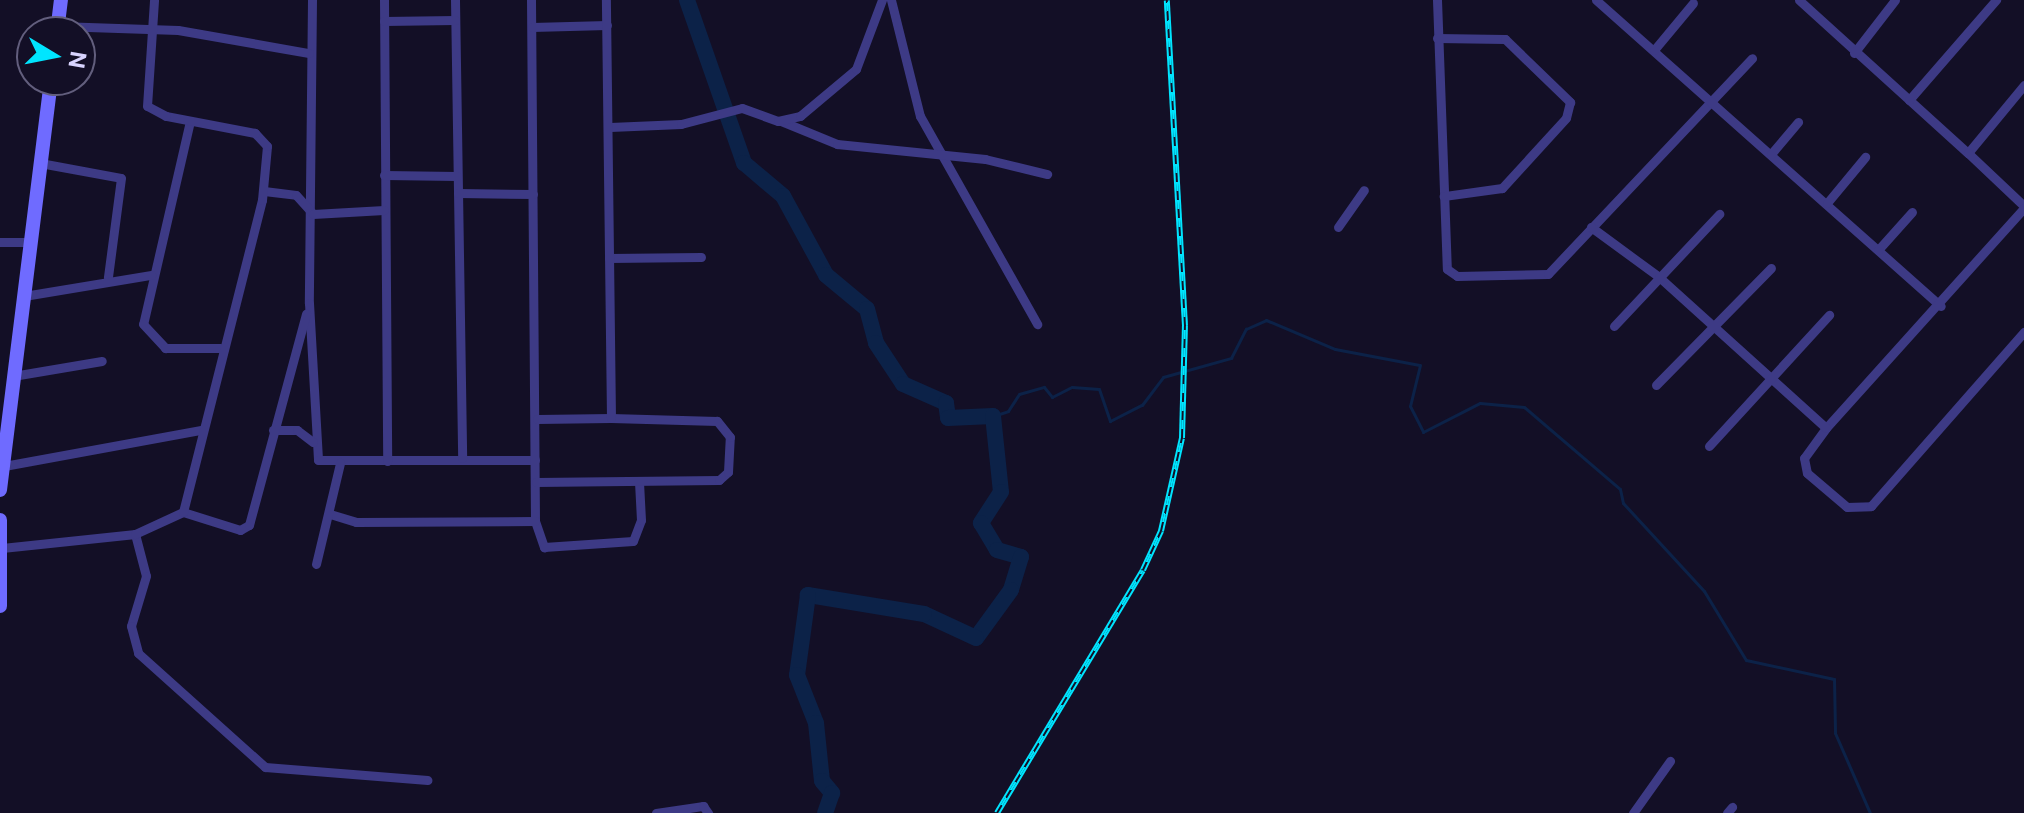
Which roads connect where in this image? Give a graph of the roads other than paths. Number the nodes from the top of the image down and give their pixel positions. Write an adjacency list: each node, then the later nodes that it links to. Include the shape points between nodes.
1 (154, 0): 20 (street)
2 (312, 0): 23 (street)
3 (384, 0): 16 (street)
4 (455, 0): 15 (street)
5 (531, 0): 18 (street)
6 (606, 0): 17 (street)
7 (882, 0): 31 (street, via 873,38 841,87 800,116)
8 (891, 0): 35 (street, via 908,78)
9 (1437, 0): 21 (street)
10 (1596, 0): 22 (street)
11 (1799, 0): 24 (street)
12 (1895, 0): 24 (street)
13 (1996, 0): 29 (street)
14 (1693, 3): 22 (street)
15 (455, 20): 16 (street); 41 (street)
16 (384, 21): 40 (street)
17 (607, 25): 18 (street); 33 (street)
18 (532, 27): 45 (street)
19 (96, 29): 20 (street)
20 (149, 29): 23 (street); 30 (street, via 145,102)
21 (1437, 38): 46 (street); 46 (street, via 1505,39 1570,102 1566,118 1502,188)
22 (1654, 50): 28 (street)
23 (309, 53): 51 (street)
24 (1854, 53): 29 (street)
25 (1752, 58): 28 (street)
26 (2024, 85): 34 (street)
27 (49, 96): 38 (street)
28 (1707, 100): 36 (street); 54 (street)
29 (1909, 100): 34 (street)
30 (190, 121): 43 (street, via 262,137); 61 (street)
31 (778, 121): 33 (street, via 734,111 681,124); 35 (street, via 837,144)
32 (1798, 122): 36 (street)
33 (610, 127): 59 (street)
34 (1968, 153): 48 (street)
35 (938, 154): 39 (street); 68 (street)
36 (1771, 154): 47 (street)
37 (1865, 157): 47 (street)
38 (40, 163): 56 (street); 62 (street, via 121,178)
39 (1047, 174)
40 (384, 175): 41 (street); 49 (street)
41 (457, 176): 44 (street)
42 (1364, 190): 53 (street)
43 (264, 191): 51 (street, via 296,195); 72 (street)
44 (458, 193): 45 (street); 85 (street)
45 (533, 194): 79 (street)
46 (1444, 196): 54 (street, via 1447,269 1457,276 1548,274)
47 (1827, 203): 57 (street)
48 (2024, 207): 66 (street)
49 (384, 210): 51 (street); 87 (street)
50 (1912, 212): 57 (street)
51 (313, 214): 65 (street)
52 (1719, 214): 63 (street)
53 (1338, 227)
54 (1591, 227): 63 (street)
55 (0, 242): 56 (street)
56 (32, 242): 64 (street)
57 (1878, 250): 66 (street)
58 (701, 257): 59 (street)
59 (609, 258): 78 (street)
60 (1771, 268): 69 (street)
61 (151, 275): 62 (street); 72 (street, via 142,314 150,338 175,350)
62 (108, 277): 64 (street)
63 (1659, 277): 69 (street); 70 (street)
64 (24, 296): 74 (street)
65 (309, 303): 82 (street); 83 (street)
66 (1941, 306): 80 (street)
67 (1829, 315): 75 (street)
68 (1037, 324)
69 (1714, 325): 75 (street); 76 (street)
70 (1614, 326)
71 (2024, 332): 80 (street, via 1871,506 1847,507 1807,473 1804,458)
72 (220, 348): 81 (street)
73 (102, 361): 74 (street)
74 (13, 376): 77 (street)
75 (1771, 378): 80 (street); 84 (street)
76 (1656, 385)
77 (5, 400): 89 (street)
78 (611, 418): 79 (street); 91 (street, via 708,420 728,431 723,479)
79 (537, 419): 86 (street)
80 (1826, 428)
81 (200, 430): 89 (street); 93 (street)
82 (273, 430): 83 (street, via 297,430); 93 (street, via 249,525 240,530)
83 (313, 442): 88 (street, via 318,460)
84 (1709, 446)
85 (462, 458): 86 (street); 87 (street)
86 (535, 460): 90 (street)
87 (387, 461): 88 (street)
88 (340, 463): 94 (street)
89 (4, 466): 92 (street)
90 (536, 482): 91 (street); 96 (street)
91 (639, 483): 96 (street, via 640,530 624,546 544,547)
92 (0, 490)
93 (183, 512): 97 (street)
94 (330, 514): 96 (street, via 356,522); 99 (street)
95 (0, 520): 98 (street)
96 (535, 521)
97 (135, 534): 98 (street); 102 (street, via 146,576 131,626 138,653 265,767)
98 (2, 548): 100 (street)
99 (316, 564)
100 (0, 606)
101 (1670, 761): 105 (street)
102 (427, 780)
103 (656, 813): 104 (street, via 703,806)
104 (708, 813)
105 (1633, 813)

